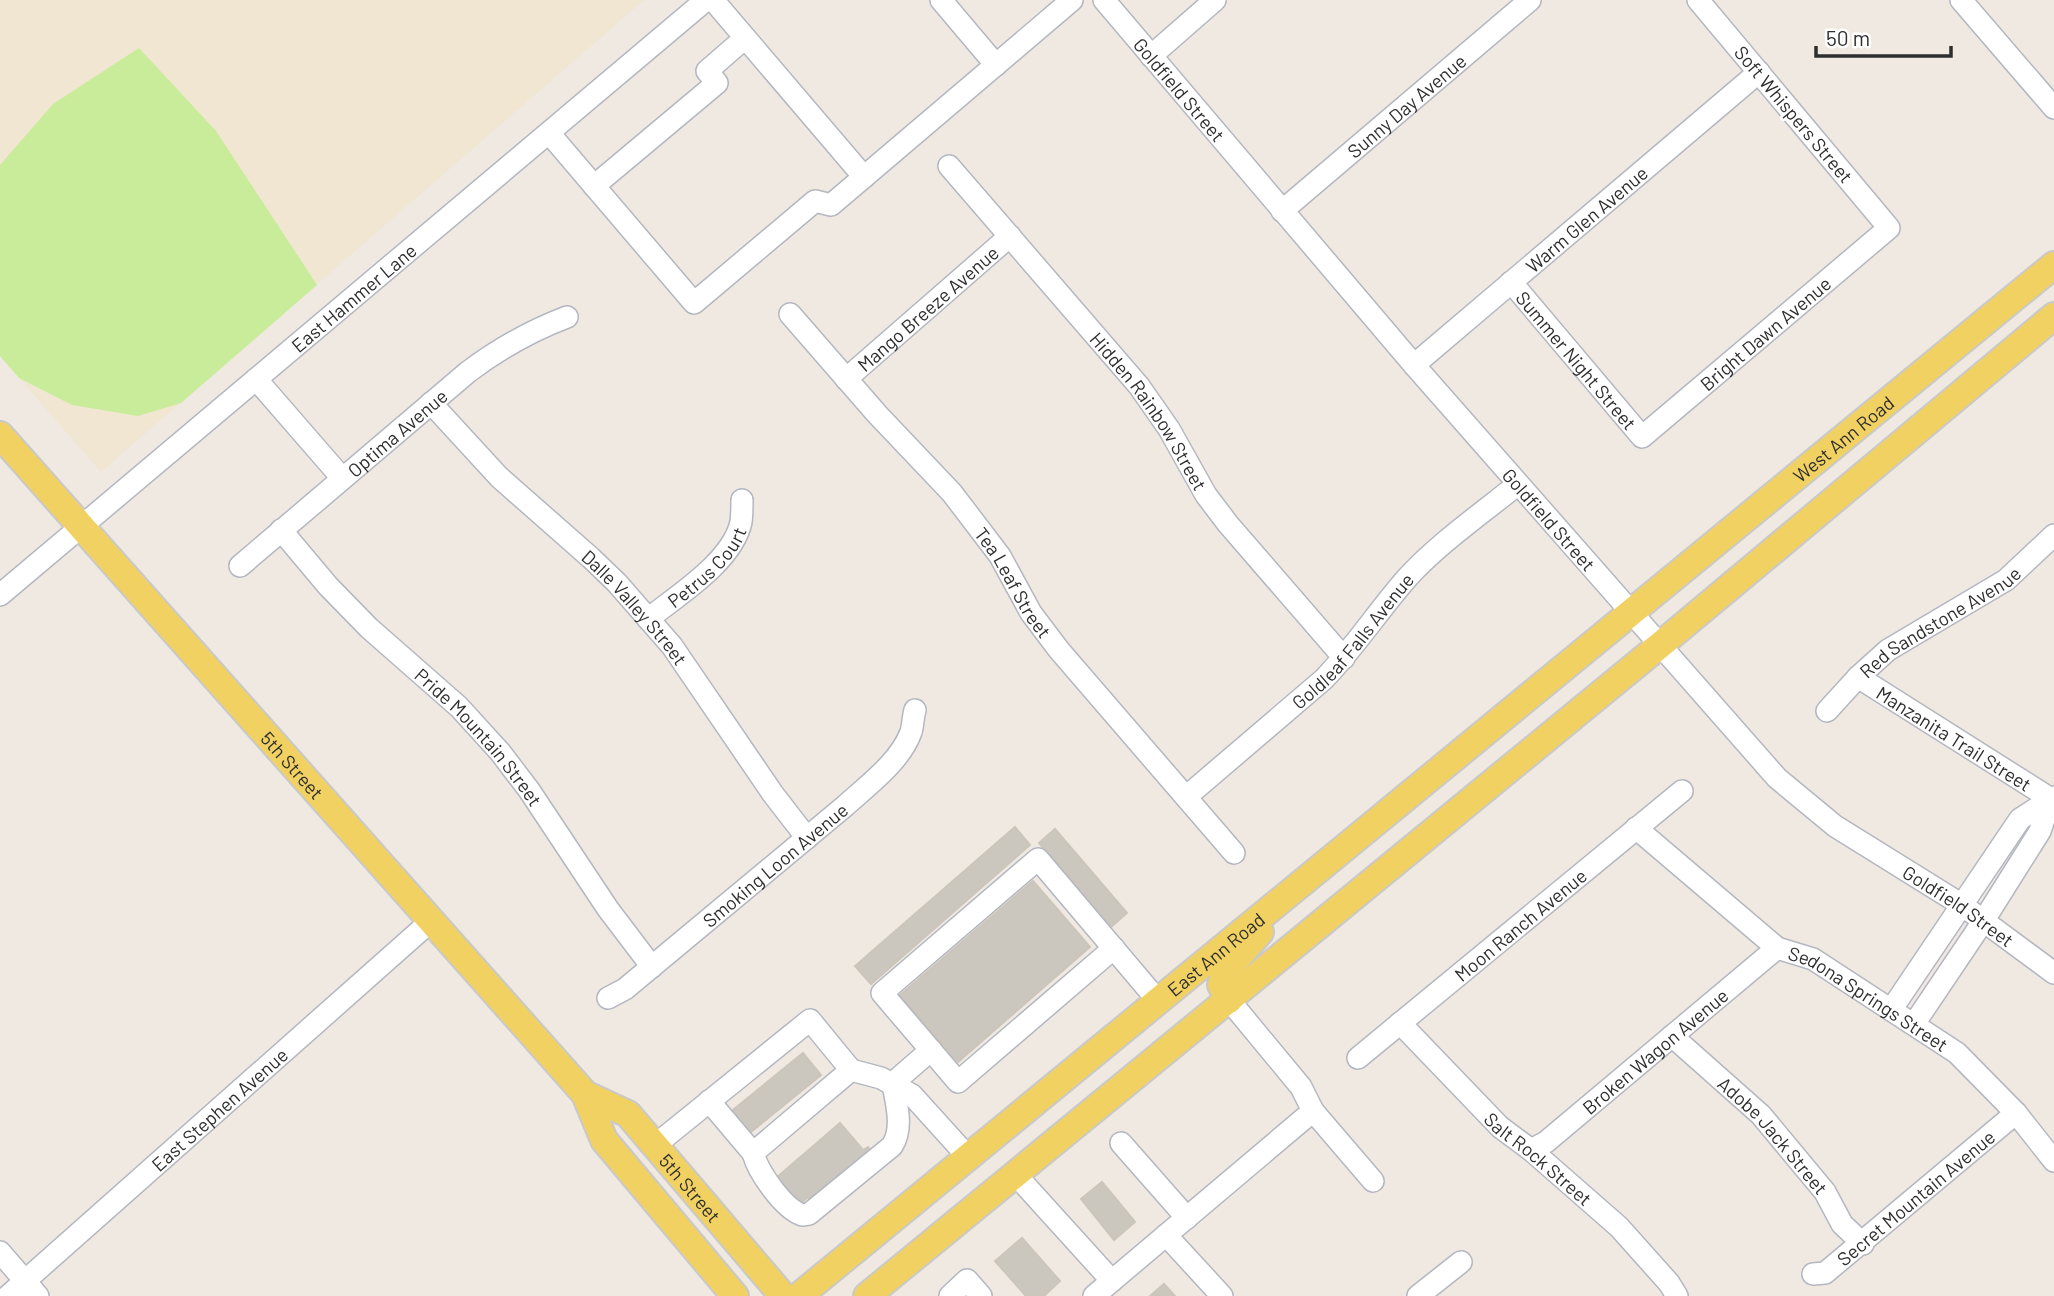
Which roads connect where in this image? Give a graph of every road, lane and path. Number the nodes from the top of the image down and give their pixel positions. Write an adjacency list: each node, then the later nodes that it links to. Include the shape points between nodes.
1 (706, 0): 15 (street, East Hammer Lane)
2 (713, 0): 10 (street)
3 (942, 0): 12 (street)
4 (1072, 0): 12 (street)
5 (1104, 0): 11 (street, Goldfield Street)
6 (1215, 0): 11 (street)
7 (1530, 0): 19 (street, Sunny Day Avenue)
8 (1698, 0): 13 (street, Soft Whispers Street)
9 (1961, 0): 14 (street)
10 (745, 38): 17 (street); 18 (street, via 707,71 717,83)
11 (1151, 56): 19 (street, Goldfield Street)
12 (996, 65): 17 (street)
13 (1759, 72): 20 (street, Soft Whispers Street); 23 (street, Warm Glen Avenue)
14 (2050, 97)
15 (548, 133): 18 (street); 28 (street, East Hammer Lane)
16 (949, 166): 21 (street, Hidden Rainbow Street)
17 (864, 177): 18 (street, via 831,205 815,201 694,303)
18 (594, 186)
19 (1282, 211): 27 (street, Goldfield Street)
20 (1889, 228): 32 (street, Bright Dawn Avenue)
21 (1010, 236): 29 (street, Mango Breeze Avenue); 44 (street, Hidden Rainbow Street, via 1139,386 1206,495)
22 (2054, 265): 41 (main road, West Ann Road)
23 (1511, 282): 27 (street, Warm Glen Avenue); 32 (street, Summer Night Street)
24 (790, 314): 29 (street, Tea Leaf Street)
25 (2054, 316): 43 (main road, West Ann Road)
26 (568, 317): 30 (street, Optima Avenue, via 501,347)
27 (1414, 365): 34 (street, Goldfield Street)
28 (256, 379): 33 (street); 36 (street, East Hammer Lane)
29 (846, 379): 49 (street, Tea Leaf Street, via 952,493 1000,556 1038,622)
30 (431, 403): 33 (street, Optima Avenue); 42 (street, Dalle Valley Street, via 499,477 592,558)
31 (0, 435): 36 (main road, 5th Street)
32 (1642, 437)
33 (342, 478): 37 (street, Optima Avenue)
34 (1518, 484): 41 (street, Goldfield Street); 44 (street, Goldleaf Falls Avenue, via 1429,556)
35 (742, 500): 42 (street, Petrus Court, via 740,524 720,558)
36 (80, 528): 40 (street, East Hammer Lane); 57 (main road, 5th Street)
37 (281, 530): 39 (street, Optima Avenue); 60 (street, Pride Mountain Street, via 369,628 459,707 499,752)
38 (2054, 535): 45 (street, Red Sandstone Avenue, via 2006,580 1888,650)
39 (240, 566)
40 (0, 595)
41 (1631, 613): 43 (street, Goldfield Street); 54 (main road, East Ann Road)
42 (648, 619): 52 (street, Dalle Valley Street, via 691,672)
43 (1660, 646): 55 (street, Goldfield Street, via 1777,778 1835,826); 65 (main road)
44 (1344, 658): 49 (street, Goldleaf Falls Avenue)
45 (1858, 677): 47 (street, Red Sandstone Avenue); 50 (street, Manzanita Trail Street)
46 (915, 710): 52 (street, Smoking Loon Avenue, via 910,733 888,766)
47 (1827, 711)
48 (1682, 791): 51 (street, Moon Ranch Avenue)
49 (1186, 797): 53 (street, Tea Leaf Street)
50 (2053, 798): 55 (street, via 2020,820); 56 (street, via 2040,831)
51 (1636, 828): 59 (street, Sedona Springs Street); 68 (street, Moon Ranch Avenue)
52 (807, 838): 60 (street, Smoking Loon Avenue)
53 (1234, 853)
54 (1294, 890): 65 (main road, via 1225,972 1221,985); 66 (main road, East Ann Road)
55 (1962, 905): 56 (street, Goldfield Street); 61 (street)
56 (1984, 920): 62 (street, Goldfield Street); 63 (street)
57 (431, 922): 75 (main road, 5th Street); 94 (street, East Stephen Avenue)
58 (1114, 948): 66 (street); 71 (street, via 958,1082); 71 (street, via 1038,859 882,993)
59 (1777, 948): 67 (street, Sedona Springs Street, via 1813,959); 70 (street, Broken Wagon Avenue)
60 (652, 967): 64 (street, Smoking Loon Avenue)
61 (1921, 967): 63 (street); 67 (street)
62 (2054, 973)
63 (1942, 981): 69 (street)
64 (608, 998)
65 (1229, 1000): 77 (street, via 1301,1087); 85 (main road)
66 (1159, 1002): 83 (main road, East Ann Road)
67 (1891, 1010): 69 (street, Sedona Springs Street)
68 (1400, 1023): 72 (street, Moon Ranch Avenue); 81 (street, Salt Rock Street, via 1500,1127)
69 (1914, 1024): 78 (street, Sedona Springs Street, via 1957,1053)
70 (1672, 1036): 81 (street, Broken Wagon Avenue); 89 (street, Adobe Jack Street, via 1761,1115 1825,1192 1842,1224)
71 (931, 1049): 74 (street)
72 (1358, 1058)
73 (851, 1070): 74 (street); 76 (street, via 810,1020); 82 (street)
74 (893, 1083): 82 (street, via 899,1127 895,1141 809,1214 792,1209 759,1171); 83 (street, via 916,1099)
75 (585, 1094): 80 (main road, 5th Street, via 628,1114); 96 (main road, 5th Street, via 604,1140)
76 (709, 1101): 80 (street); 82 (street)
77 (1313, 1111): 86 (street); 87 (street)
78 (2016, 1113): 84 (street, Sedona Springs Street); 89 (street, Secret Mountain Avenue)
79 (1121, 1143): 87 (street)
80 (654, 1146): 97 (main road, 5th Street)
81 (1531, 1150): 105 (street, Salt Rock Street, via 1619,1227)
82 (753, 1153)
83 (969, 1158): 98 (main road, East Ann Road)
84 (2054, 1161)
85 (1016, 1175): 93 (street); 99 (main road)
86 (1373, 1181)
87 (1186, 1218): 88 (street)
88 (1166, 1235): 93 (street); 103 (street)
89 (1863, 1244): 92 (street, Secret Mountain Avenue, via 1825,1273)
90 (0, 1252): 94 (street)
91 (1461, 1262): 104 (street)
92 (1813, 1274)
93 (1112, 1281): 102 (street)
94 (31, 1288): 95 (street, East Stephen Avenue)
95 (8, 1296)
96 (735, 1296)
97 (783, 1296)
98 (799, 1296)
99 (867, 1296)
100 (950, 1296): 101 (street, via 967,1280)
101 (981, 1296)
102 (1094, 1296)
103 (1222, 1296)
104 (1418, 1296)
105 (1676, 1296)

